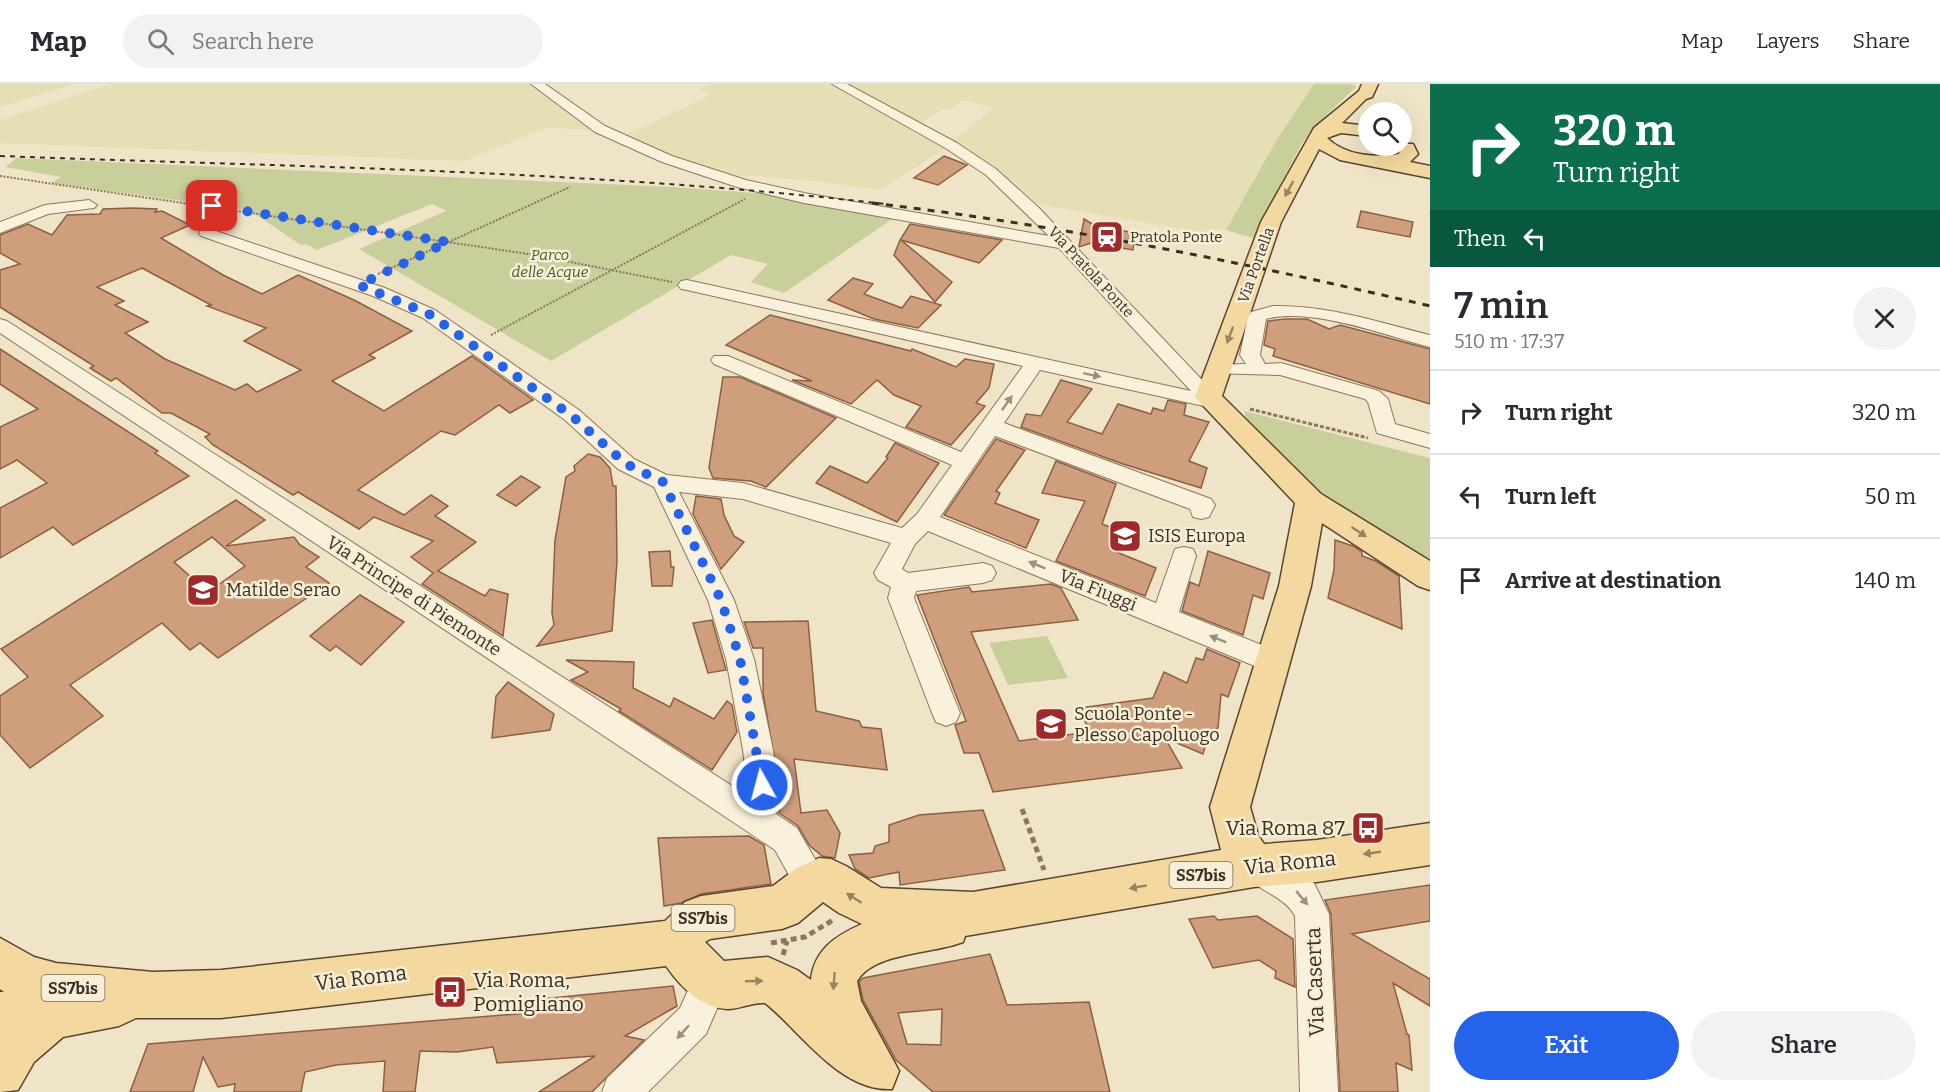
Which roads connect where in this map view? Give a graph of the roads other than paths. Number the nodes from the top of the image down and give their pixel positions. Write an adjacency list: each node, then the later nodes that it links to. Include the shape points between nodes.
1 (537, 84): 14 (street, via 600,129 667,159 742,184)
2 (838, 84): 14 (street, Via Pratola Ponte, via 952,146 991,172)
3 (1368, 89): 5 (main road, Via Portella)
4 (1358, 130): 5 (main road, via 1341,128)
5 (1322, 134): 8 (main road, via 1340,153); 20 (main road, Via Portella, one-way to 20, via 1313,143 1271,222)
6 (1412, 150): 9 (main road)
7 (1407, 156): 8 (main road)
8 (1370, 160): 10 (main road)
9 (1430, 160)
10 (1430, 172)
11 (89, 205): 12 (street, via 45,210)
12 (0, 228)
13 (207, 233): 26 (street, via 359,285 429,314 572,416 626,464)
14 (1065, 244): 22 (street, Via Pratola Ponte)
15 (687, 285): 19 (street)
16 (0, 325): 38 (street, Via Principe di Piemonte)
17 (1430, 341): 21 (street, via 1308,313 1267,311 1257,316 1250,355)
18 (721, 360): 25 (street)
19 (1035, 363): 22 (street, one-way to 22); 23 (street, one-way to 19)
20 (1218, 369): 21 (street); 22 (main road, Via Portella)
21 (1259, 370): 24 (street, via 1281,369 1372,395 1378,399 1385,428)
22 (1210, 400): 27 (main road, Via Pratola Ponte)
23 (990, 426): 25 (street); 28 (street)
24 (1430, 441)
25 (965, 462): 29 (street)
26 (663, 482): 30 (street, via 742,491); 38 (street, via 721,600 740,659 764,803)
27 (1310, 501): 33 (main road, Via Pratola Ponte, one-way to 33); 36 (main road, via 1295,586)
28 (1202, 508)
29 (925, 520): 30 (street); 35 (street, Via Fiuggi, one-way to 29)
30 (906, 538): 34 (street, via 887,573)
31 (1184, 556): 35 (street)
32 (983, 573): 34 (street)
33 (1430, 576)
34 (905, 582): 37 (street, via 902,598)
35 (1164, 617): 36 (street, Via Fiuggi, one-way to 35)
36 (1272, 661): 40 (main road, via 1230,807 1240,845)
37 (946, 713)
38 (758, 821): 41 (street, Via Principe di Piemonte, via 786,839)
39 (1430, 844): 40 (main road, Via Roma / SS7bis, one-way to 40)
40 (1254, 866): 42 (main road, Via Roma / SS7bis, one-way to 42); 52 (street, Via Caserta, one-way to 52, via 1302,894 1312,914)
41 (812, 883): 42 (main road, SS7bis, one-way to 41, via 880,910 831,881); 43 (main road, SS7bis, via 782,907 701,918)
42 (973, 914): 50 (main road, SS7bis, one-way to 50, via 948,926 884,937 854,952 835,969 837,1001)
43 (677, 942): 45 (main road, SS7bis); 46 (main road, Via Roma / SS7bis, via 221,994)
44 (0, 961): 46 (main road, SS7bis, via 24,978 56,986)
45 (711, 981): 50 (main road, SS7bis, one-way to 50, via 724,986 747,980 774,982 792,994 844,1052); 51 (street, one-way to 51, via 693,1021)
46 (153, 996): 47 (main road, SS7bis)
47 (60, 1014): 48 (main road, SS7bis); 49 (main road, via 12,1046)
48 (0, 1016)
49 (0, 1072)
50 (884, 1082)
51 (621, 1092)
52 (1319, 1092)

